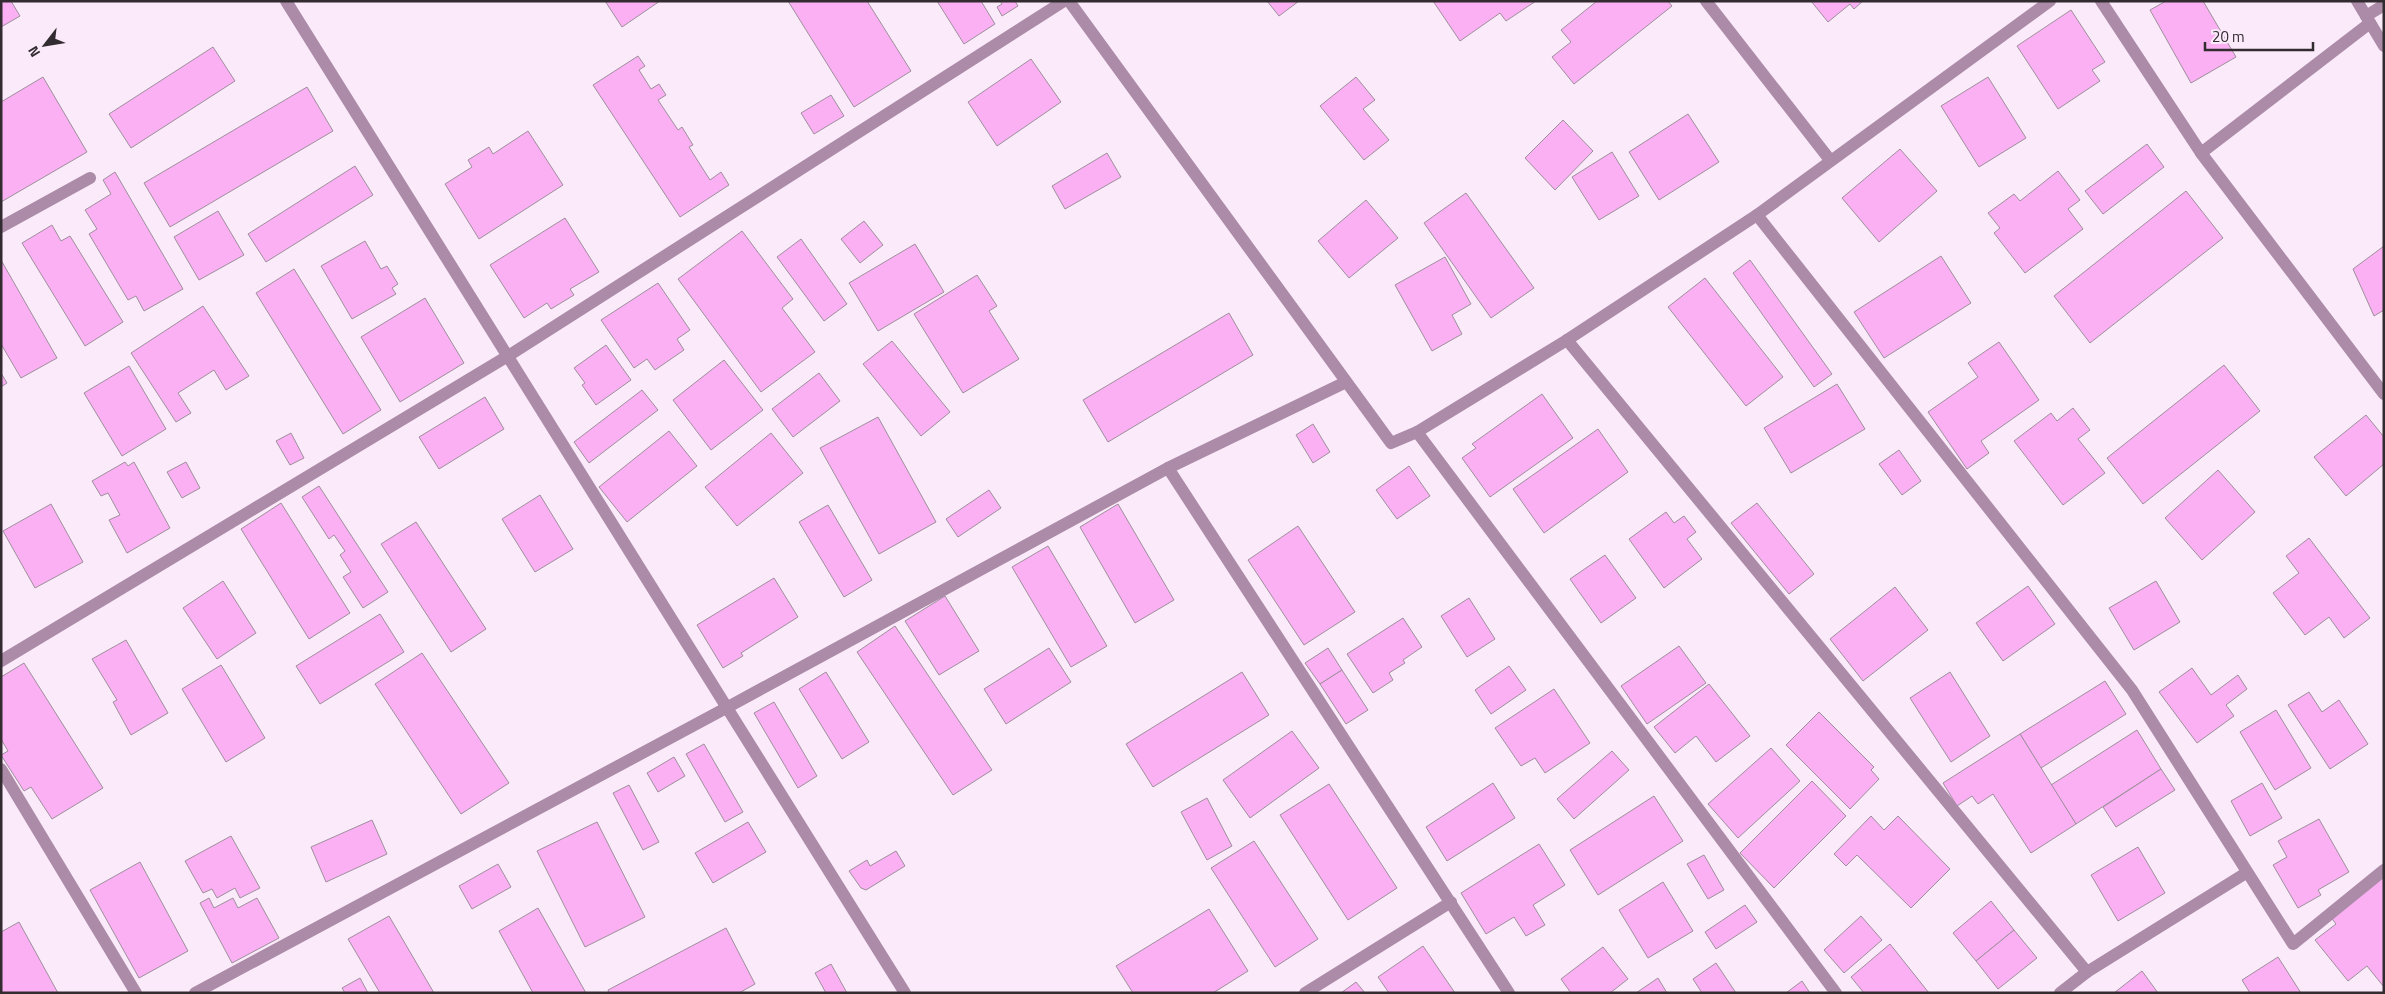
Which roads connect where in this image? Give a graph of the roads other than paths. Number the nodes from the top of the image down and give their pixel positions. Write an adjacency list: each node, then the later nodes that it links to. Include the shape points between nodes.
1 (286, 1): 17 (street)
2 (1064, 1): 17 (street)
3 (1069, 1): 18 (street)
4 (1706, 1): 12 (street)
5 (2050, 1): 12 (street)
6 (2101, 1): 11 (street)
7 (2357, 1): 9 (street)
8 (2384, 6): 9 (street)
9 (2368, 20): 10 (street); 11 (street)
10 (2384, 46)
11 (2201, 153): 19 (street)
12 (1830, 160): 14 (street)
13 (90, 178): 15 (street)
14 (1757, 215): 16 (street); 26 (street, via 2132,690)
15 (1, 227)
16 (1567, 340): 20 (street); 28 (street)
17 (508, 356): 22 (street); 23 (street)
18 (1346, 382): 20 (street, via 1391,444); 21 (street)
19 (2384, 394)
20 (1417, 432): 34 (street)
21 (1168, 468): 23 (street); 27 (street)
22 (1, 661)
23 (728, 707): 30 (street); 31 (street)
24 (1, 769): 29 (street)
25 (2384, 870): 26 (street, via 2293,944)
26 (2246, 873): 28 (street)
27 (1451, 902): 32 (street); 33 (street)
28 (2087, 972): 35 (street)
29 (136, 993)
30 (195, 993)
31 (905, 993)
32 (1305, 993)
33 (1509, 993)
34 (1836, 993)
35 (2060, 993)

